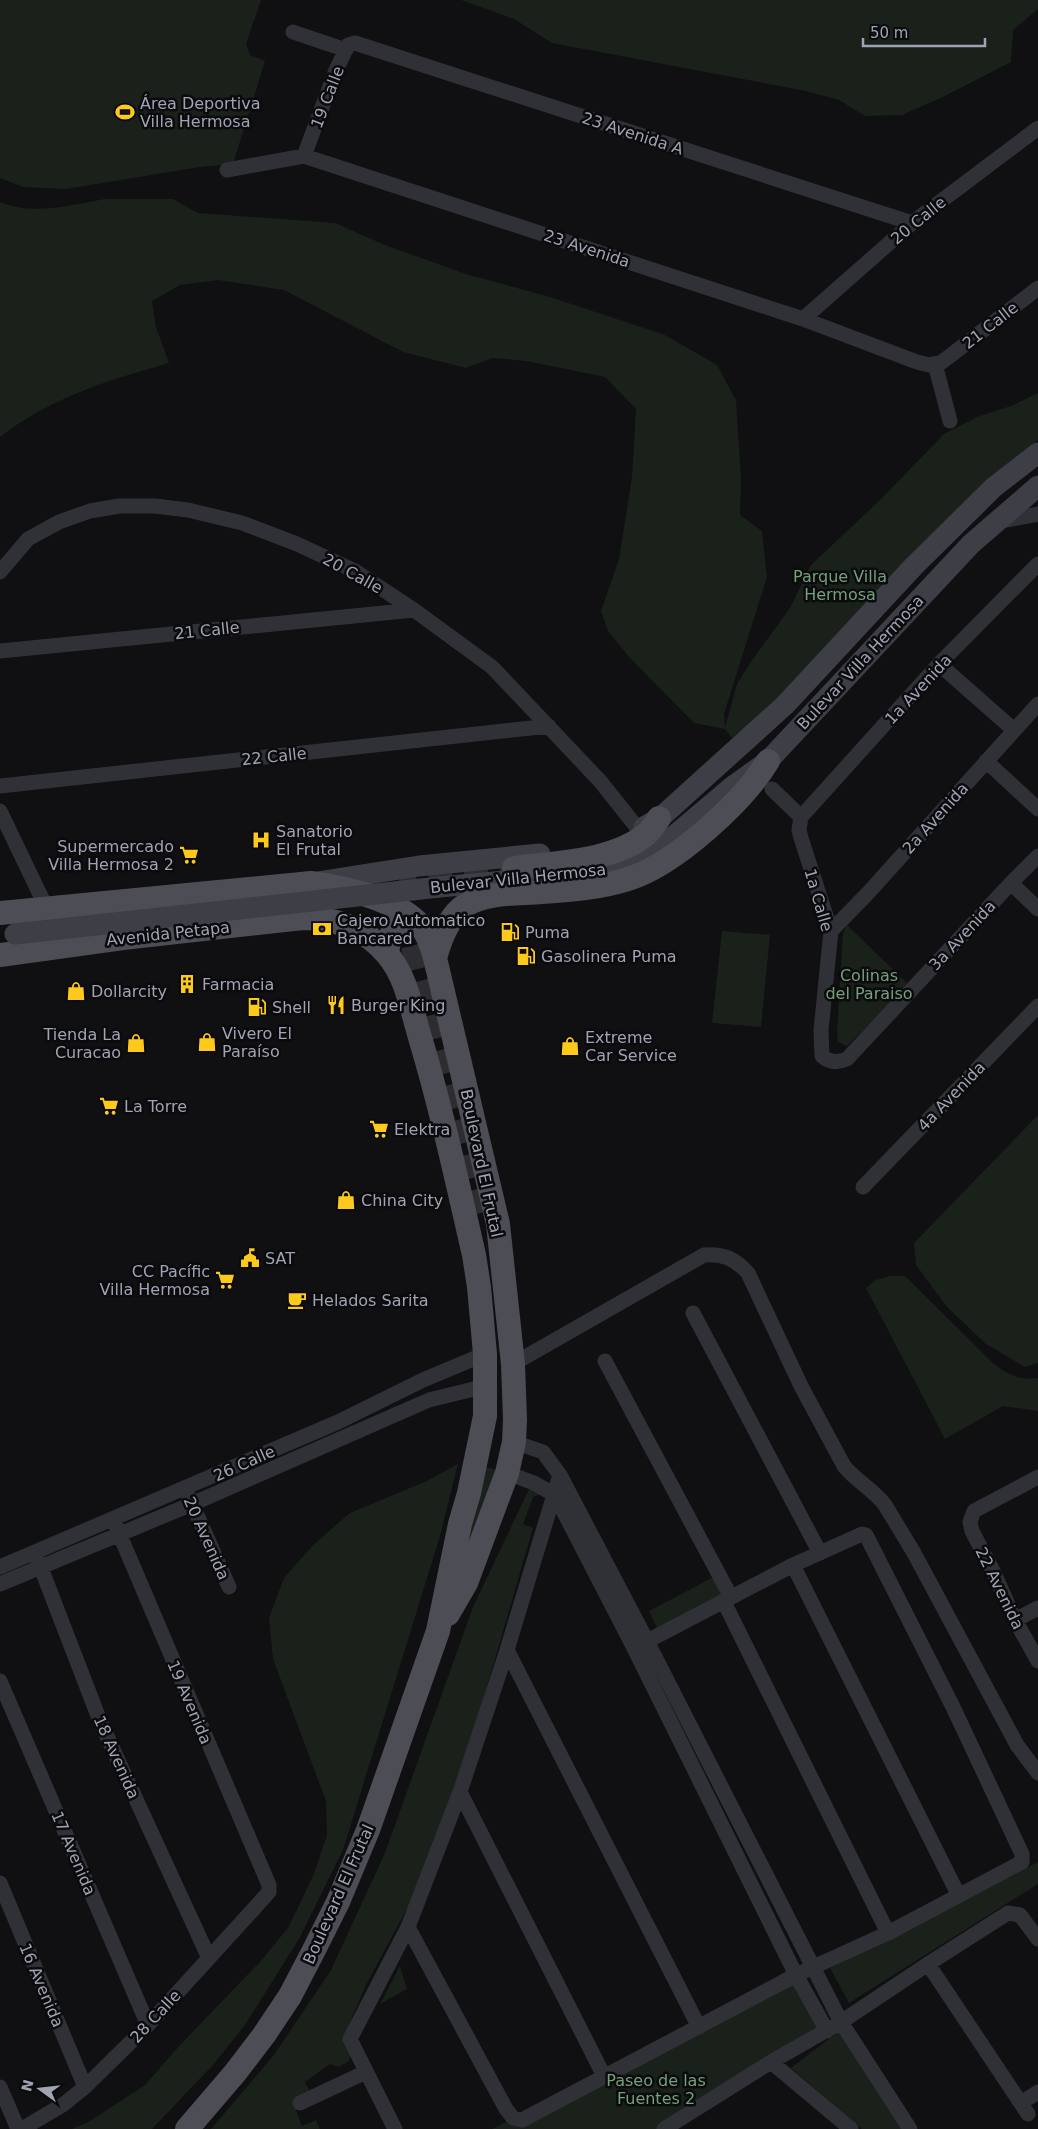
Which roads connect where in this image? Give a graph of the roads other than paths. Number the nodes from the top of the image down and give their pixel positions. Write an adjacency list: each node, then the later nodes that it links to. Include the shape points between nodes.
1 (293, 32): 2 (street, 23 Avenida A)
2 (350, 46): 4 (street, 19 Calle); 6 (street, 23 Avenida A)
3 (1038, 128): 6 (street, 20 Calle)
4 (304, 156): 5 (street, 23 Avenida); 8 (street, 23 Avenida)
5 (227, 170)
6 (912, 223): 8 (street, 20 Calle)
7 (1038, 288): 9 (street, 21 Calle)
8 (803, 319): 9 (street, 23 Avenida, via 916,362)
9 (938, 363): 10 (street)
10 (950, 421)
11 (1038, 453): 30 (main road, Bulevar Villa Hermosa, via 994,487 914,566 785,705)
12 (1035, 490): 14 (main road, Bulevar Villa Hermosa)
13 (1038, 514): 14 (street)
14 (995, 522): 24 (main road, Bulevar Villa Hermosa, via 904,614)
15 (1038, 564): 19 (street, 1a Avenida)
16 (0, 572): 17 (street, 20 Calle, via 28,540 59,522 90,511 119,506 155,506 242,523 297,544 355,571)
17 (414, 610): 18 (street, 21 Calle); 21 (street, 20 Calle, via 492,666)
18 (0, 650)
19 (939, 664): 22 (street); 29 (street, 1a Avenida)
20 (1038, 704): 22 (street, 2a Avenida)
21 (549, 726): 25 (street, 22 Calle); 31 (street, 20 Calle, via 600,781)
22 (1014, 730): 23 (street, 2a Avenida)
23 (986, 762): 27 (street); 42 (street, 2a Avenida)
24 (764, 765): 43 (main road, Bulevar Villa Hermosa, bridge, via 657,848 626,864 598,872 126,920); 46 (main road, via 757,780 717,818 680,851 656,867 629,879 597,886 494,896 471,902 450,921)
25 (0, 786)
26 (772, 789): 29 (street)
27 (1038, 809)
28 (0, 811): 37 (street)
29 (801, 817): 42 (street, 1a Calle, via 801,838)
30 (659, 818): 31 (main road, Bulevar Villa Hermosa); 33 (main road, via 645,836 617,851)
31 (639, 830): 34 (main road, Bulevar Villa Hermosa, via 599,846 419,866)
32 (1038, 856): 35 (street, 3a Avenida)
33 (514, 868)
34 (311, 883): 36 (main road); 37 (main road)
35 (1011, 883): 38 (street); 48 (street, 3a Avenida)
36 (341, 888): 40 (main road, via 346,905); 41 (main road, via 384,902)
37 (46, 907): 39 (main road)
38 (1038, 909)
39 (0, 912)
40 (336, 922): 44 (main road, Boulevard El Frutal, via 365,933); 45 (main road, Avenida Petapa, via 317,918 295,919)
41 (421, 926): 44 (main road, via 409,921 397,926 392,932); 46 (main road, Boulevard El Frutal)
42 (831, 932): 48 (street, 1a Calle, via 822,1013 822,1056 834,1062)
43 (8, 936)
44 (387, 954): 51 (main road, Boulevard El Frutal, via 403,981 427,1061)
45 (0, 955)
46 (435, 958): 55 (main road, Boulevard El Frutal, via 498,1224)
47 (1038, 1006): 49 (street, 4a Avenida)
48 (847, 1059)
49 (864, 1187)
50 (481, 1213): 51 (main road)
51 (479, 1287): 53 (main road, Boulevard El Frutal)
52 (692, 1313): 68 (street)
53 (484, 1354): 56 (main road, Boulevard El Frutal); 62 (street, 26 Calle)
54 (605, 1361): 74 (street)
55 (513, 1364): 58 (main road, Boulevard El Frutal); 82 (street, via 704,1255 715,1254 738,1262 748,1272 801,1386 844,1466 885,1505 1021,1751)
56 (486, 1386): 57 (main road, Boulevard El Frutal); 64 (street, 26 Calle, via 429,1400)
57 (485, 1416): 59 (main road, via 494,1424 494,1462); 77 (main road, Boulevard El Frutal)
58 (514, 1442): 59 (main road, Boulevard El Frutal); 60 (street, via 543,1452)
59 (507, 1473): 63 (street); 77 (main road, Boulevard El Frutal, via 466,1582)
60 (560, 1475): 63 (street); 78 (street)
61 (1038, 1478): 76 (street, 22 Avenida, via 972,1512 970,1522)
62 (185, 1489): 64 (street, 20 Avenida); 65 (street, 26 Calle)
63 (555, 1495): 78 (street); 79 (street)
64 (192, 1504): 66 (street, 26 Calle); 73 (street, 20 Avenida)
65 (112, 1519): 66 (street, 19 Avenida); 67 (street, 26 Calle)
66 (118, 1533): 71 (street, 26 Calle); 85 (street, 19 Avenida)
67 (34, 1552): 70 (street, 26 Calle); 71 (street, 18 Avenida)
68 (820, 1553): 69 (street); 86 (street, via 862,1534 867,1536 1022,1854 1020,1864)
69 (793, 1565): 74 (street); 86 (street)
70 (0, 1567)
71 (41, 1567): 72 (street, 26 Calle); 90 (street, 18 Avenida, via 100,1721)
72 (0, 1584)
73 (229, 1587)
74 (728, 1600): 78 (street); 88 (street)
75 (1038, 1608): 76 (street)
76 (1015, 1620): 80 (street, 22 Avenida)
77 (438, 1631): 108 (main road, Boulevard El Frutal, via 368,1830 314,1950 290,1996 264,2035)
78 (641, 1645): 92 (street); 93 (street)
79 (507, 1650): 83 (street); 96 (street)
80 (1038, 1662)
81 (0, 1681): 95 (street, 17 Avenida)
82 (1038, 1773)
83 (460, 1792): 87 (street); 100 (street)
84 (0, 1883): 102 (street, 16 Avenida)
85 (269, 1885): 90 (street, 28 Calle, via 267,1895)
86 (958, 1894): 88 (street)
87 (408, 1927): 99 (street, via 351,2036); 100 (street, via 513,2118 524,2120)
88 (888, 1933): 92 (street)
89 (1038, 1939): 91 (street, via 1025,1920 1012,1913)
90 (209, 1958): 95 (street, 28 Calle)
91 (928, 1964): 94 (street); 103 (street, via 1024,2109)
92 (814, 1968): 93 (street); 94 (street)
93 (796, 1975): 96 (street); 97 (street)
94 (841, 2022): 97 (street); 112 (street)
95 (148, 2025): 102 (street, 28 Calle)
96 (699, 2027): 100 (street)
97 (827, 2031): 98 (street)
98 (771, 2062): 105 (street); 111 (street)
99 (366, 2072): 104 (street); 109 (street)
100 (604, 2076)
101 (0, 2087): 106 (street)
102 (85, 2087): 107 (street, 28 Calle)
103 (1038, 2092)
104 (300, 2103)
105 (686, 2124): 110 (street)
106 (18, 2129)
107 (22, 2129)
108 (187, 2129)
109 (396, 2129)
110 (664, 2129)
111 (851, 2129)
112 (910, 2129)

